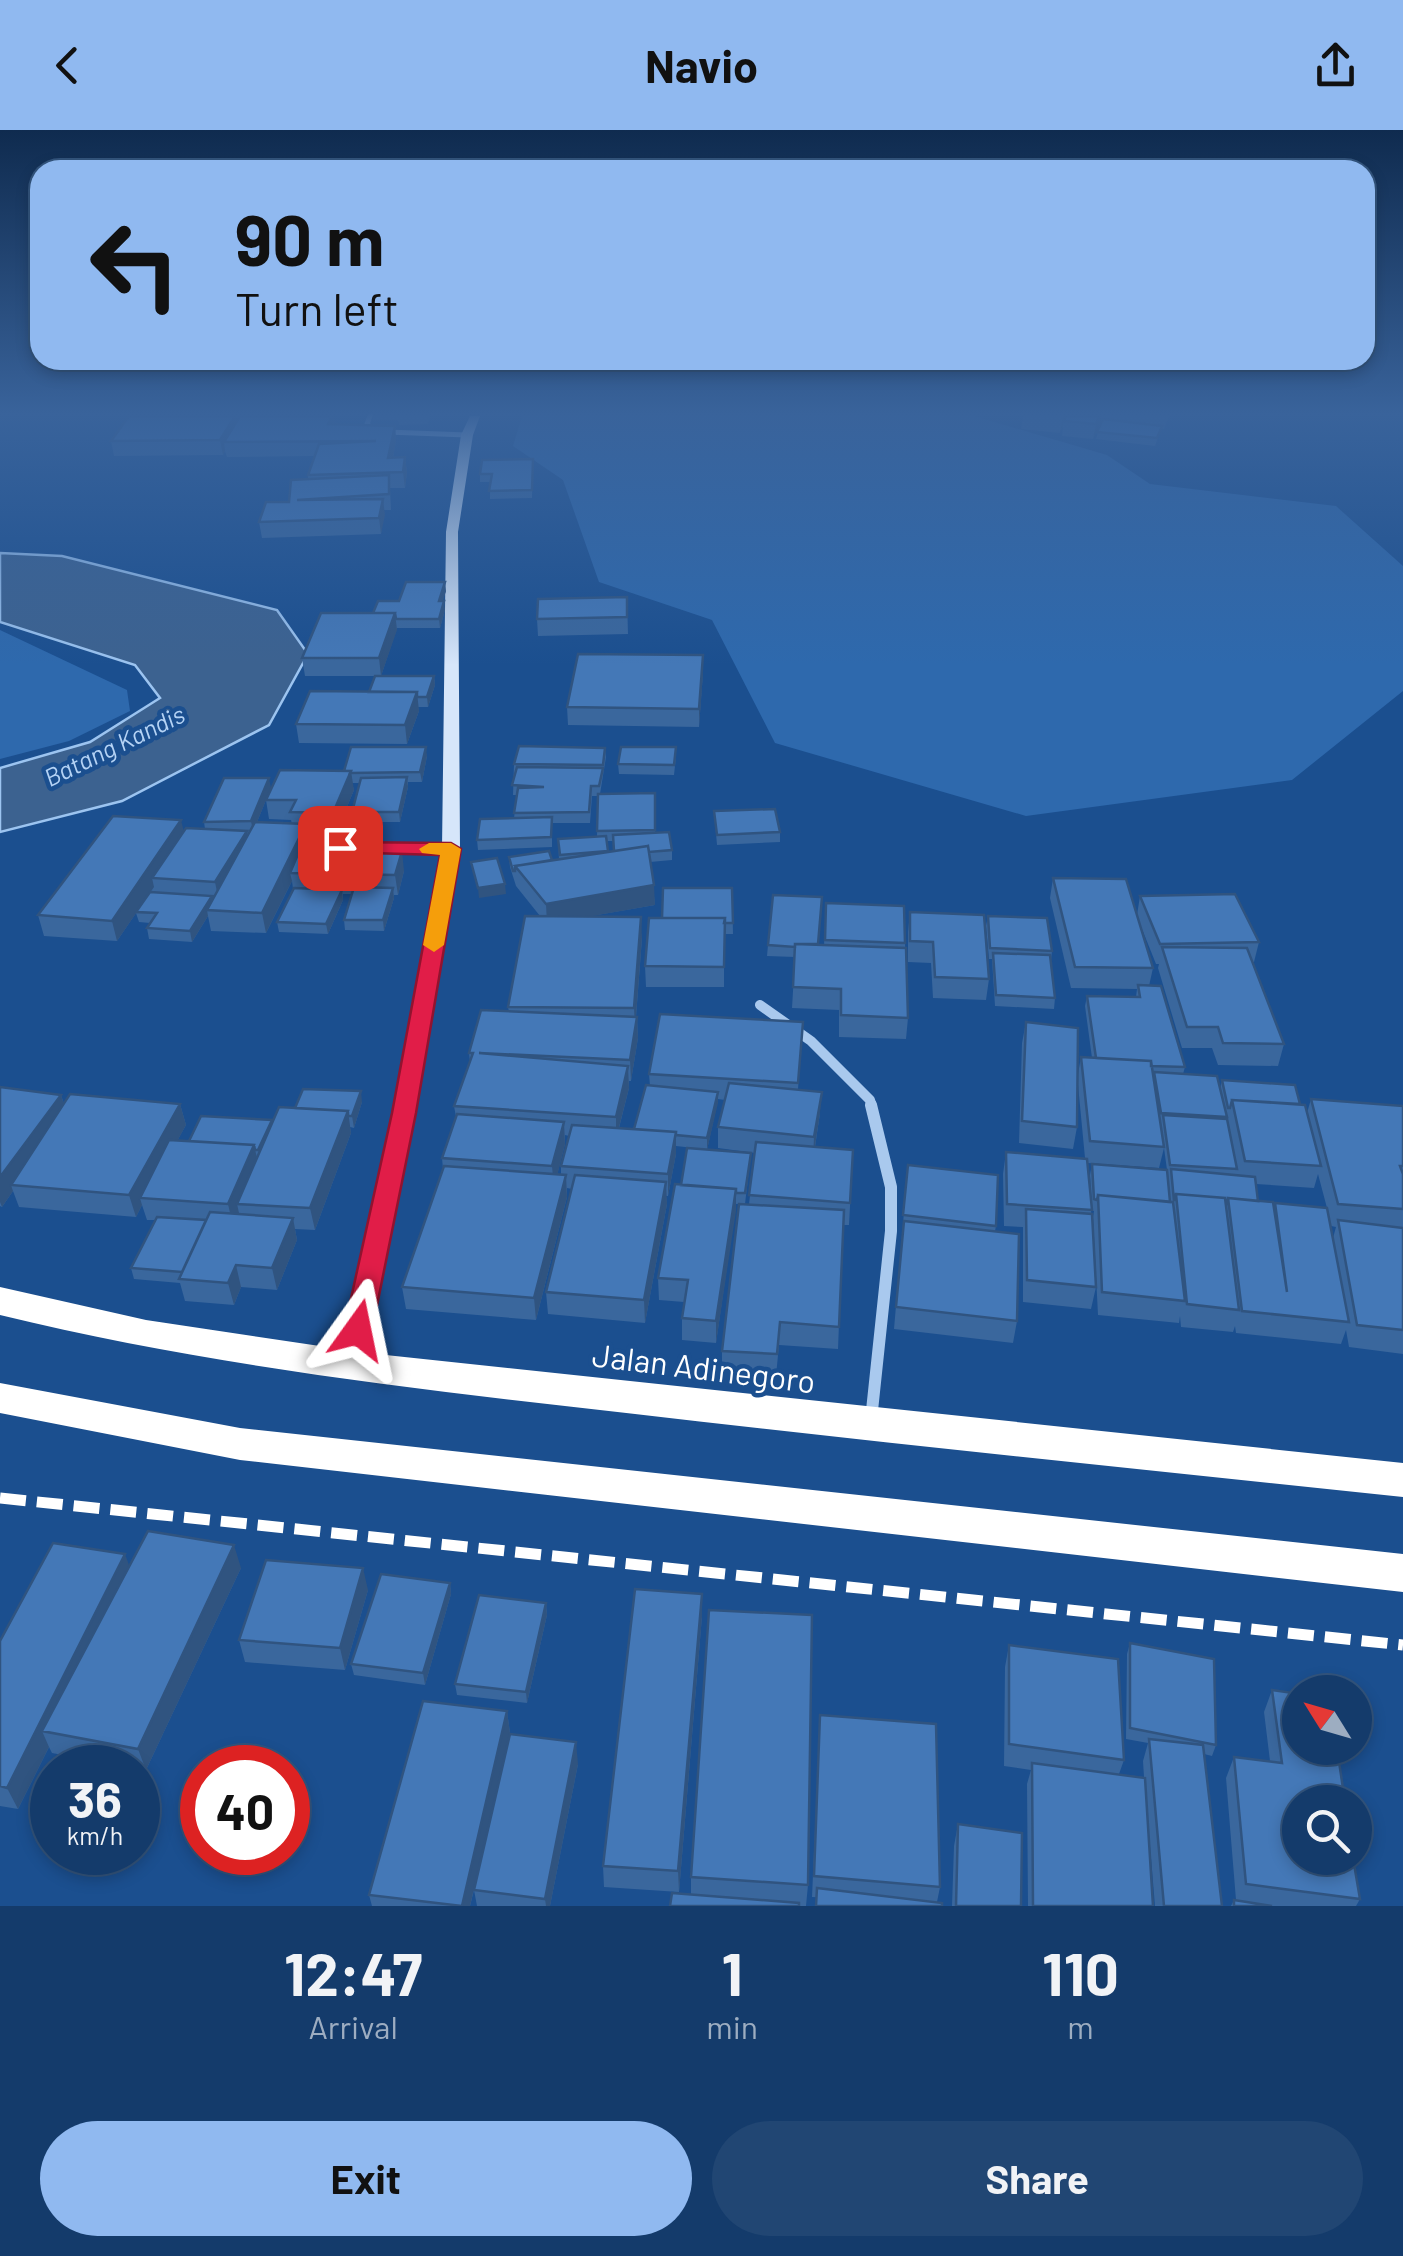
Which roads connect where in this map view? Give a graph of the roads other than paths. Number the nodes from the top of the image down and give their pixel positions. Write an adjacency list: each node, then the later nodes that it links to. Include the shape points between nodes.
1 (457, 499): 3 (street)
2 (340, 848): 3 (street)
3 (451, 849): 6 (street)
4 (760, 1005): 8 (street, via 812,1041 870,1100 890,1187 891,1231)
5 (0, 1301): 6 (highway, Jalan Adinegoro, via 102,1328)
6 (350, 1366): 8 (highway, Jalan Adinegoro)
7 (0, 1398): 10 (highway, via 240,1444)
8 (870, 1426): 9 (highway, Jalan Adinegoro)
9 (1403, 1480)
10 (1403, 1573)

